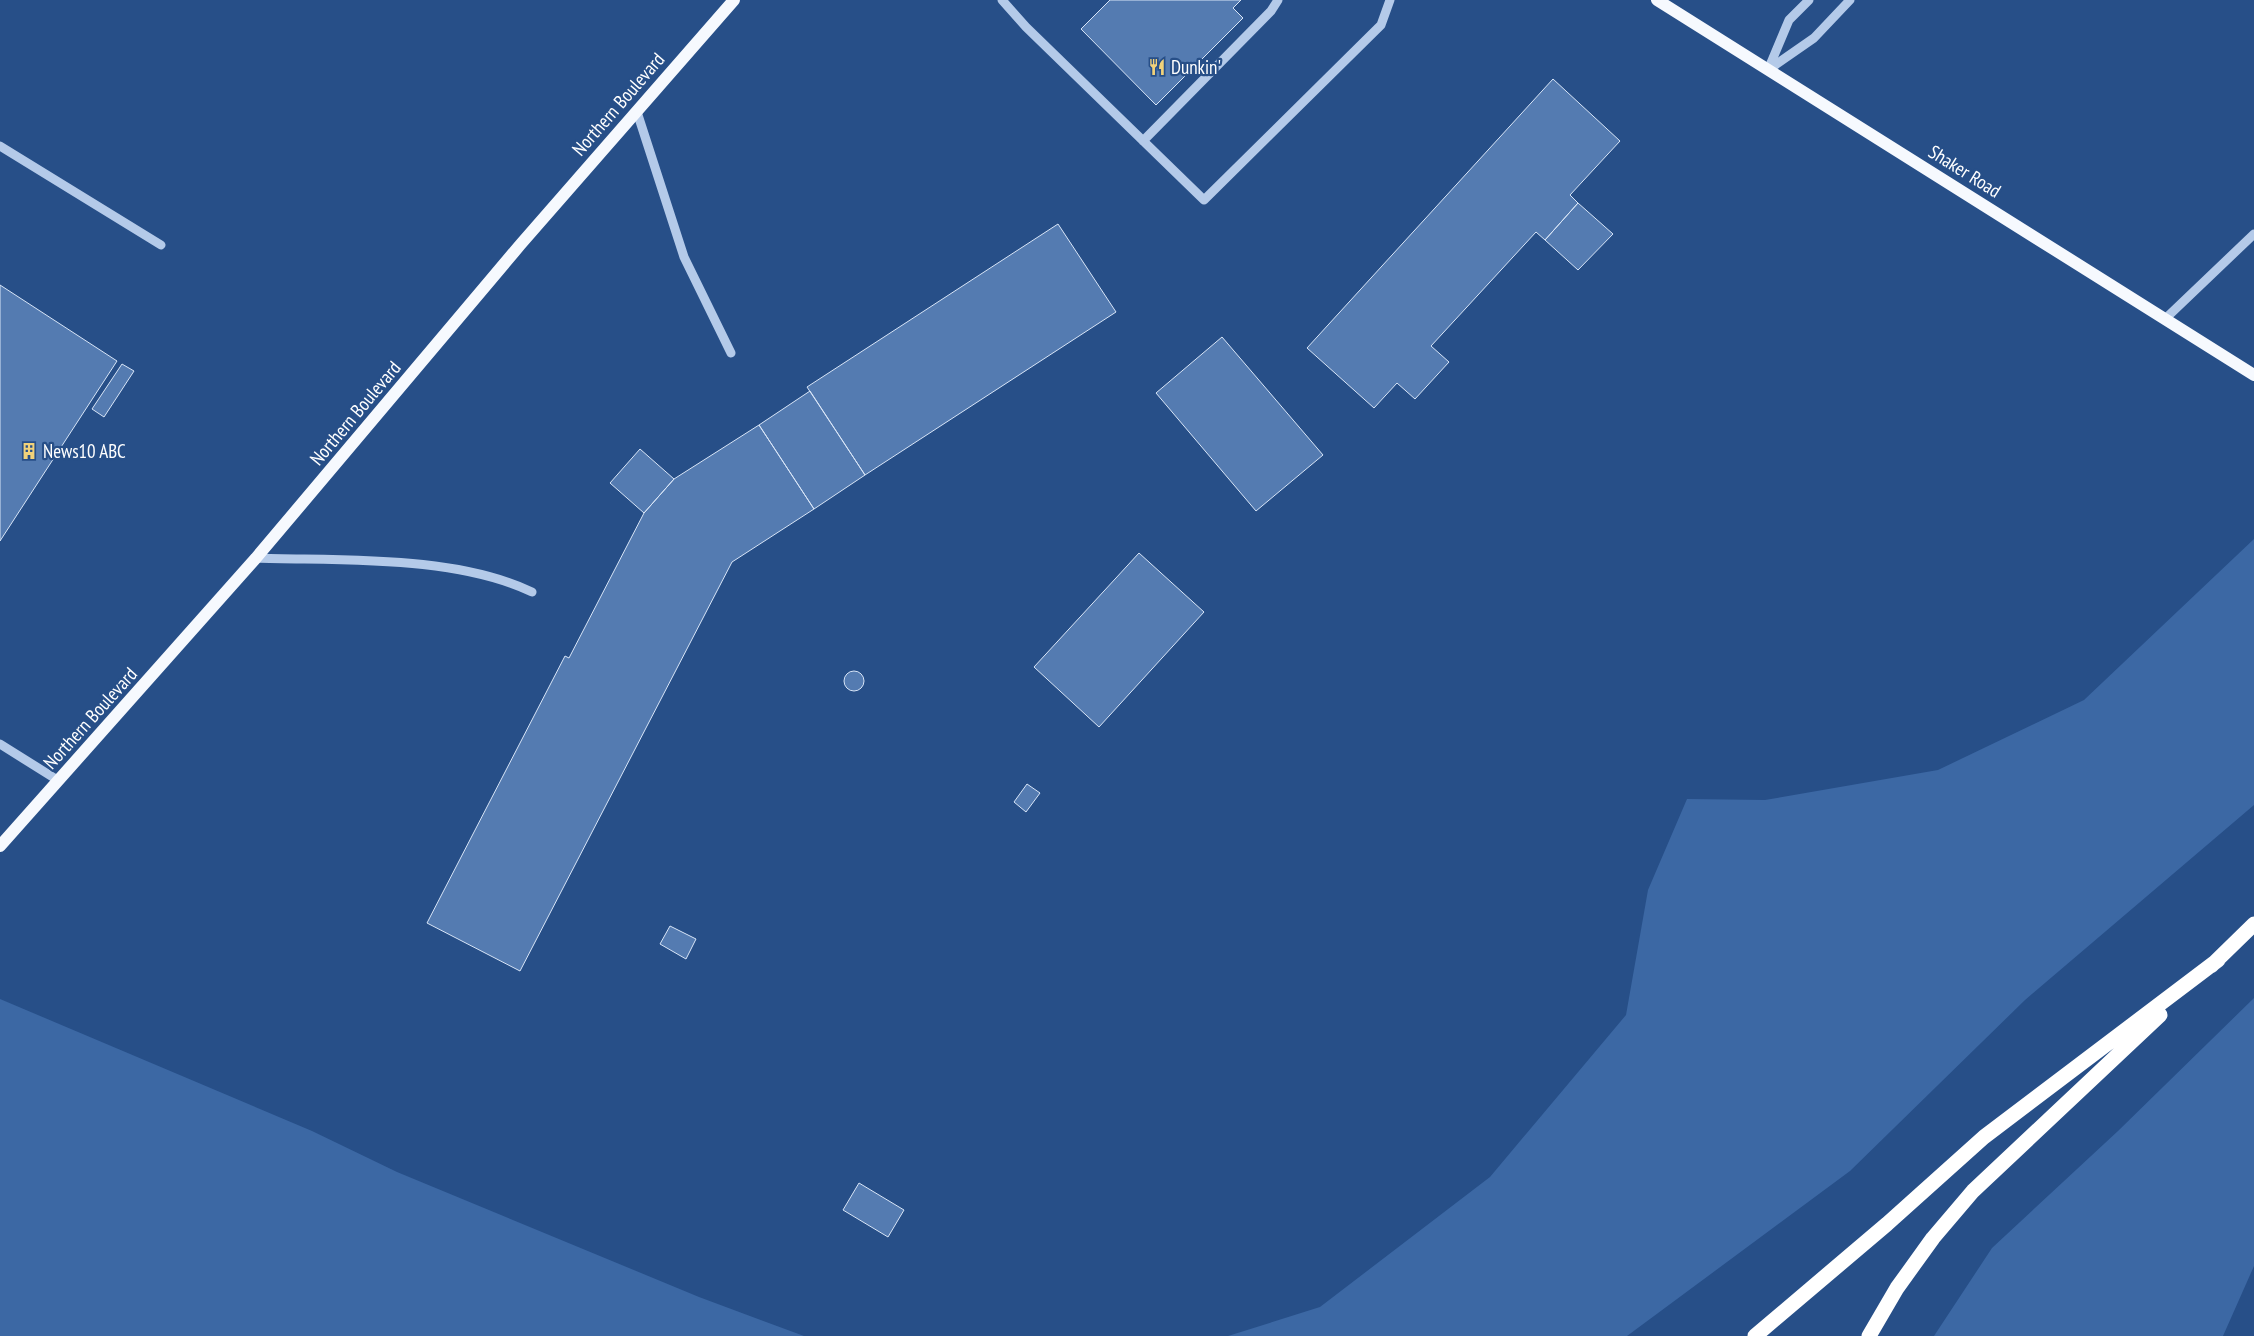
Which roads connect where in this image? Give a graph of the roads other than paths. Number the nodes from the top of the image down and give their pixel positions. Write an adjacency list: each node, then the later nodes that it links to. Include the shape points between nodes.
1 (734, 0): 9 (main road, Northern Boulevard)
2 (1002, 0): 10 (lane)
3 (1278, 0): 10 (lane, via 1271,11)
4 (1390, 0): 10 (lane, via 1381,26 1204,200)
5 (1656, 0): 8 (main road, Shaker Road)
6 (1809, 0): 8 (lane, via 1789,20)
7 (1850, 0): 8 (lane, via 1814,38)
8 (1768, 70): 14 (main road, Shaker Road)
9 (637, 112): 15 (lane, via 684,258); 17 (main road, Northern Boulevard, via 520,245)
10 (1143, 140)
11 (0, 146): 13 (lane)
12 (2254, 234): 14 (lane)
13 (161, 245)
14 (2164, 318): 16 (main road, Shaker Road)
15 (731, 353)
16 (2254, 375)
17 (256, 558): 18 (lane, via 413,564 465,570 512,582); 20 (main road, Northern Boulevard)
18 (532, 592)
19 (0, 744): 20 (lane)
20 (59, 781): 21 (main road, Northern Boulevard)
21 (0, 846)
22 (2254, 924): 23 (highway)
23 (2218, 960): 24 (highway, via 1984,1137); 25 (highway, via 1974,1191 1933,1238 1897,1288)
24 (1755, 1336)
25 (1869, 1336)

